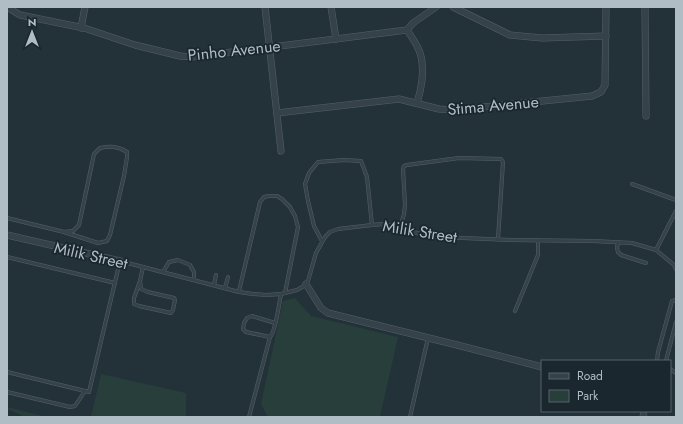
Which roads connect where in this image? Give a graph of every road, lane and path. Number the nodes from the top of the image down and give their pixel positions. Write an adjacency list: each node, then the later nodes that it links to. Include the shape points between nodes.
1 (8, 7): 9 (street, Pinho Avenue, via 20,15)
2 (85, 7): 9 (street)
3 (265, 7): 13 (street)
4 (331, 7): 12 (street)
5 (436, 7): 10 (street)
6 (453, 7): 11 (street, via 510,35 542,38)
7 (606, 7): 11 (street, Stima Avenue)
8 (645, 7): 16 (street)
9 (81, 28): 13 (street, Pinho Avenue, via 180,56 192,57)
10 (407, 30): 12 (street, Pinho Avenue); 14 (street, via 418,48 422,61 422,84)
11 (606, 36): 14 (street, Stima Avenue, via 605,85 601,92 592,96 454,110)
12 (336, 39): 13 (street, Pinho Avenue)
13 (269, 47): 15 (street)
14 (417, 103): 15 (street, Stima Avenue, via 399,99)
15 (276, 113): 17 (street)
16 (646, 116)
17 (281, 151)
18 (632, 184): 19 (lane)
19 (676, 200)
20 (676, 211): 30 (lane)
21 (7, 218): 24 (lane)
22 (372, 225): 23 (lane, Milik Street, via 383,224); 28 (lane, Milik Street, via 338,229 330,232); 28 (lane, via 367,177 360,161 318,162 308,173 305,184 314,226)
23 (400, 228): 26 (lane, Milik Street, via 440,237); 26 (lane, via 405,205 404,166 459,158 501,159 503,162)
24 (64, 232): 24 (lane, via 73,231 79,225 94,154 100,148 122,148 127,152 124,176 107,241 98,243)
25 (7, 235): 32 (street, Milik Street)
26 (498, 239): 27 (lane, Milik Street)
27 (538, 240): 29 (lane, Milik Street); 49 (lane, via 538,255)
28 (322, 242): 42 (lane, Milik Street)
29 (618, 242): 30 (lane, Milik Street); 33 (lane, via 617,248 621,255)
30 (656, 250): 35 (lane, Milik Street)
31 (7, 256): 41 (lane)
32 (120, 261): 34 (lane, Milik Street); 41 (lane)
33 (646, 263)
34 (143, 267): 36 (lane, Milik Street); 40 (lane)
35 (676, 269)
36 (163, 272): 39 (lane, Milik Street); 39 (lane, via 169,262 178,260 190,265 194,272)
37 (216, 275): 43 (lane)
38 (228, 277): 44 (lane)
39 (194, 280): 43 (lane, Milik Street)
40 (140, 281): 40 (lane, via 140,289 174,298 171,313 134,304)
41 (115, 283): 58 (lane, via 90,392)
42 (306, 284): 46 (lane, Milik Street); 53 (street, via 321,308 328,313)
43 (214, 285): 44 (lane, Milik Street)
44 (225, 288): 45 (lane, Milik Street)
45 (239, 292): 46 (lane, via 260,202 264,197 277,196 290,206 298,227); 47 (lane, Milik Street)
46 (285, 293): 47 (lane, Milik Street)
47 (281, 294): 51 (lane)
48 (674, 300): 54 (lane)
49 (516, 311)
50 (676, 322): 55 (lane)
51 (275, 323): 52 (lane); 52 (lane, via 252,316 244,323 243,329 246,332)
52 (270, 337): 60 (lane)
53 (428, 338): 56 (street); 61 (lane)
54 (657, 360)
55 (666, 360)
56 (541, 367)
57 (7, 372): 58 (lane)
58 (85, 391): 59 (lane, via 75,406 70,407)
59 (7, 392)
60 (249, 417)
61 (410, 417)

